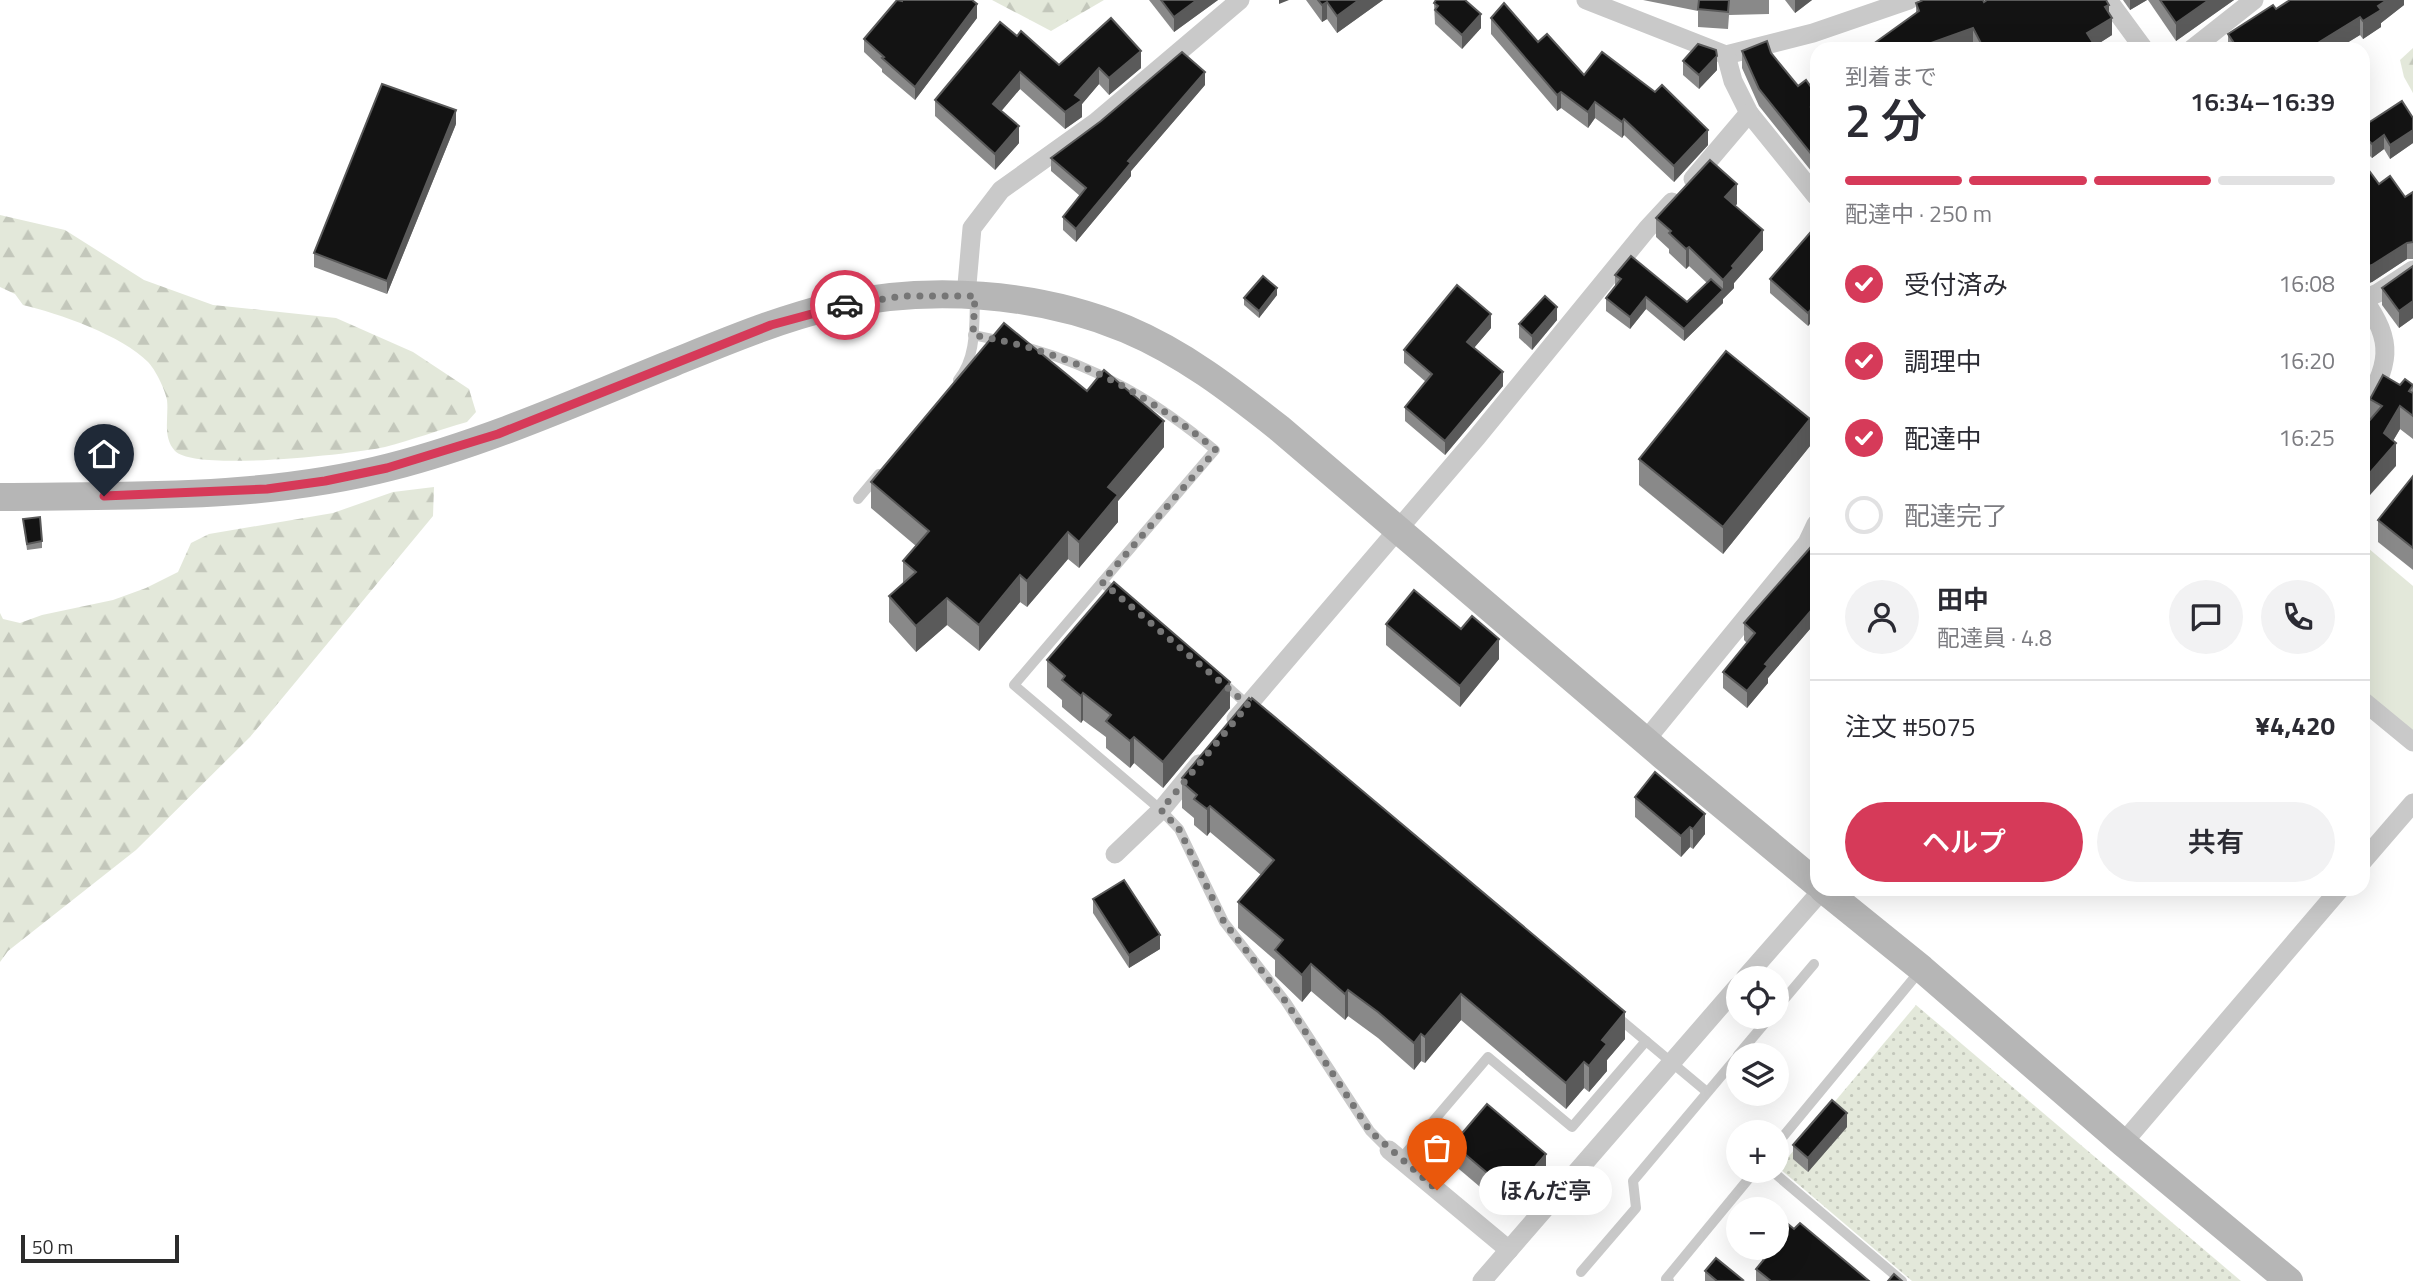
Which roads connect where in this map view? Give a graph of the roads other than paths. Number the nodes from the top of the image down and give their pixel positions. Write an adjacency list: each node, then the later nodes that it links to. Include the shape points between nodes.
1 (1240, 0): 13 (street, via 1096,122 1000,190 972,228)
2 (1586, 0): 9 (street)
3 (1909, 0): 6 (street)
4 (2108, 0): 7 (street)
5 (2254, 0): 8 (street)
6 (1867, 6): 9 (street, via 1812,33)
7 (2139, 42)
8 (2201, 42)
9 (1726, 55): 10 (street)
10 (1749, 114): 11 (street); 22 (street)
11 (1810, 189)
12 (2413, 270): 14 (street)
13 (971, 296): 16 (lane); 20 (street, via 870,300 803,315 498,434 387,468 267,489); 22 (street, via 1065,310 1153,342 1231,390)
14 (2370, 296)
15 (2370, 310): 18 (street, via 2384,333 2386,359)
16 (973, 335): 17 (lane, via 969,362); 24 (lane, via 1048,353 1102,374 1166,411 1216,450)
17 (953, 386)
18 (2370, 398)
19 (884, 468): 21 (lane)
20 (2, 499)
21 (858, 499)
22 (1396, 529): 28 (street); 29 (street)
23 (1810, 537): 29 (street)
24 (1102, 582): 25 (lane); 32 (lane, via 1014,685)
25 (1131, 606)
26 (1208, 671): 28 (lane)
27 (2370, 707): 30 (street)
28 (1253, 709): 32 (street, via 1218,741)
29 (1645, 741): 35 (street)
30 (2413, 742)
31 (2413, 803): 33 (street)
32 (1161, 810): 34 (street); 53 (lane, via 1179,829 1224,922 1286,1002 1370,1131)
33 (2370, 853)
34 (1115, 854)
35 (1810, 879)
36 (1817, 896): 40 (street)
37 (1832, 896): 41 (street)
38 (2334, 896): 52 (street)
39 (1814, 964): 42 (lane)
40 (1756, 966)
41 (1922, 969): 51 (lane); 52 (street)
42 (1789, 994)
43 (1726, 1000): 48 (street)
44 (1612, 1013): 46 (lane)
45 (1760, 1029): 47 (lane)
46 (1646, 1041): 48 (lane); 53 (lane, via 1572,1127 1488,1057)
47 (1748, 1043)
48 (1671, 1062): 50 (lane); 56 (street)
49 (1726, 1069): 50 (lane)
50 (1707, 1092): 57 (lane, via 1633,1181 1636,1208)
51 (1789, 1129)
52 (2123, 1143): 61 (street)
53 (1394, 1155): 56 (street)
54 (1745, 1183): 59 (lane, via 1666,1279)
55 (1786, 1183): 60 (lane)
56 (1509, 1250): 58 (street)
57 (1581, 1272)
58 (1482, 1281)
59 (1669, 1281)
60 (1902, 1281)
61 (2289, 1281)

